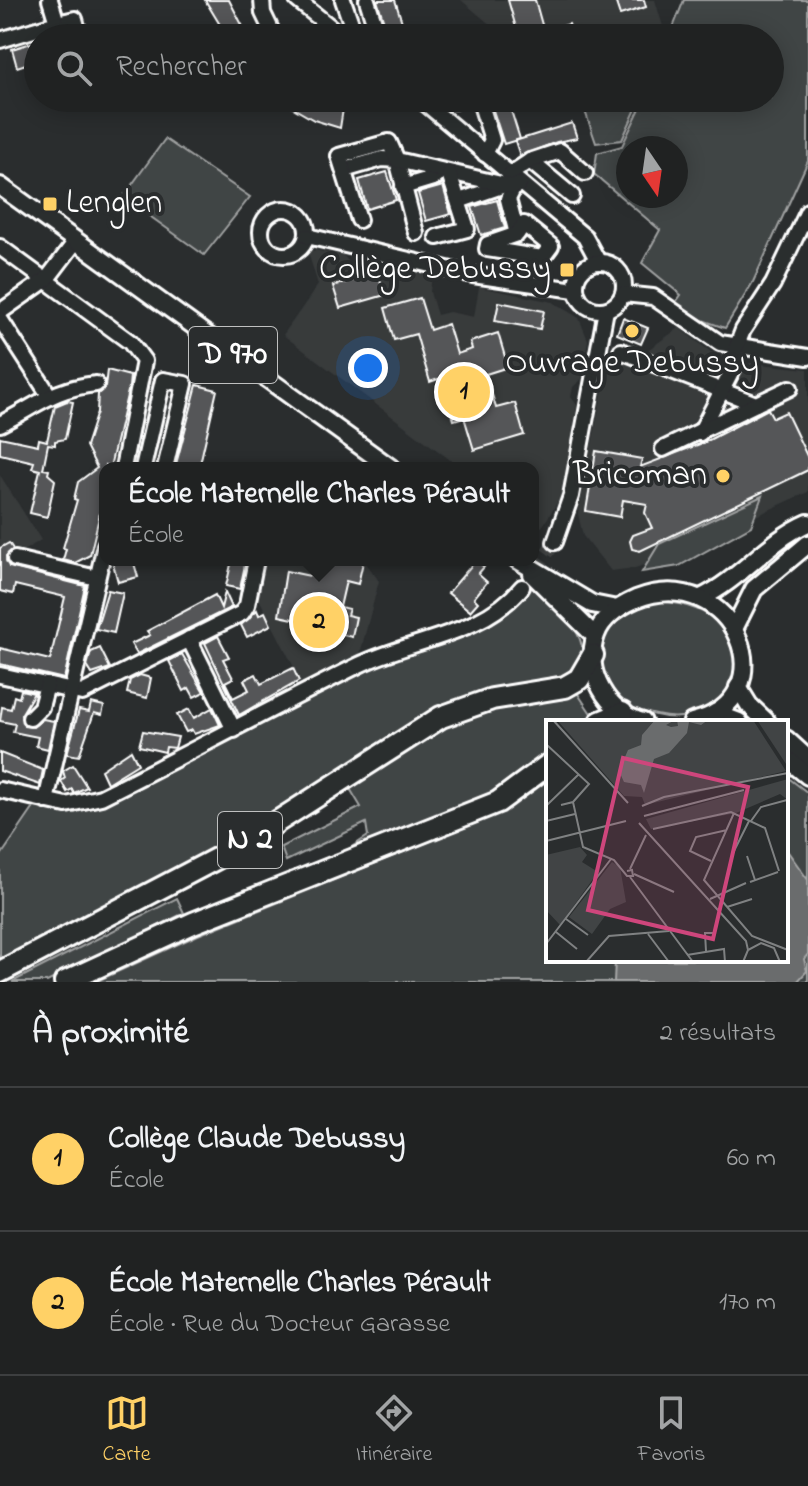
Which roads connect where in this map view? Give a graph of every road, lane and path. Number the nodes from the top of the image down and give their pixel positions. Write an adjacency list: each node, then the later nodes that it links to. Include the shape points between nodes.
1 (50, 0): 6 (street)
2 (262, 0): 9 (street)
3 (297, 0): 10 (street)
4 (343, 0): 11 (street)
5 (367, 0): 12 (street)
6 (57, 23): 7 (street); 8 (street, via 75,19)
7 (54, 24)
8 (76, 24)
9 (268, 24)
10 (335, 24)
11 (347, 24)
12 (375, 24)
13 (24, 33): 14 (street)
14 (0, 40)
15 (436, 112): 17 (street)
16 (483, 112): 17 (street, via 492,140)
17 (489, 157): 22 (street); 23 (street)
18 (397, 160): 20 (street); 25 (street); 30 (street, via 389,142 339,156)
19 (530, 161): 21 (street, via 560,151); 23 (street); 26 (street)
20 (445, 172): 22 (street); 25 (street); 27 (street)
21 (585, 173)
22 (477, 179): 23 (street)
23 (512, 183): 27 (street); 28 (street); 28 (street, via 508,199 521,229)
24 (0, 186): 34 (main road, D 970)
25 (403, 187): 31 (street)
26 (572, 196)
27 (459, 201): 33 (street, via 467,229)
28 (542, 203): 36 (street, via 585,237)
29 (808, 211): 43 (street)
30 (359, 220)
31 (416, 233)
32 (307, 236): 38 (street, via 473,275)
33 (437, 237)
34 (76, 241): 37 (street); 57 (main road, D 970)
35 (0, 247): 37 (street)
36 (598, 261): 38 (street, via 578,274); 39 (street, via 620,271)
37 (47, 279): 41 (street); 54 (street, via 130,342 144,361)
38 (575, 290): 40 (street, via 590,309)
39 (623, 294): 40 (street); 43 (street, via 653,297 720,343)
40 (606, 310): 59 (street, via 571,496)
41 (0, 312)
42 (0, 319): 49 (street)
43 (736, 348): 45 (street); 48 (street, via 734,367)
44 (621, 351): 48 (street)
45 (808, 357)
46 (96, 384): 49 (street, via 69,386)
47 (790, 388): 50 (street)
48 (721, 390): 50 (street); 52 (street)
49 (49, 395): 51 (street)
50 (756, 404): 52 (street)
51 (0, 424)
52 (700, 433): 53 (street)
53 (663, 449)
54 (124, 462)
55 (144, 462): 56 (street, via 163,380 185,384)
56 (166, 462)
57 (383, 462)
58 (808, 523): 68 (main road, via 773,543 723,588)
59 (555, 542)
60 (808, 544): 70 (main road, via 754,589)
61 (15, 559): 66 (street)
62 (100, 566): 66 (street)
63 (255, 566): 71 (street, via 242,613)
64 (525, 566): 72 (main road, via 561,606 582,620)
65 (528, 566): 69 (main road, via 592,604)
66 (97, 578): 76 (street)
67 (522, 587): 85 (street, via 489,618 383,655)
68 (701, 598): 69 (main road, via 658,593); 70 (main road)
69 (617, 609): 72 (main road)
70 (735, 627): 75 (main road, via 744,659)
71 (189, 639): 76 (street, via 82,693); 85 (street)
72 (594, 646): 77 (main road, via 597,682); 93 (highway, N 2, via 579,679 565,687 492,699 441,717 233,850)
73 (0, 675): 74 (street)
74 (47, 685): 76 (street); 79 (street, via 41,707)
75 (738, 687): 78 (main road); 84 (main road)
76 (70, 691): 92 (street)
77 (622, 713): 80 (highway); 81 (main road)
78 (715, 713): 82 (main road); 83 (main road)
79 (30, 718)
80 (605, 720)
81 (638, 720)
82 (697, 720)
83 (734, 720)
84 (765, 720)
85 (234, 730): 92 (street, via 101,797 66,805)
86 (788, 741): 87 (main road)
87 (808, 759)
88 (788, 760): 90 (main road)
89 (546, 766): 94 (highway, N 2, via 498,802 193,923)
90 (808, 776)
91 (0, 790): 92 (street)
92 (46, 801)
93 (0, 972)
94 (65, 982)

